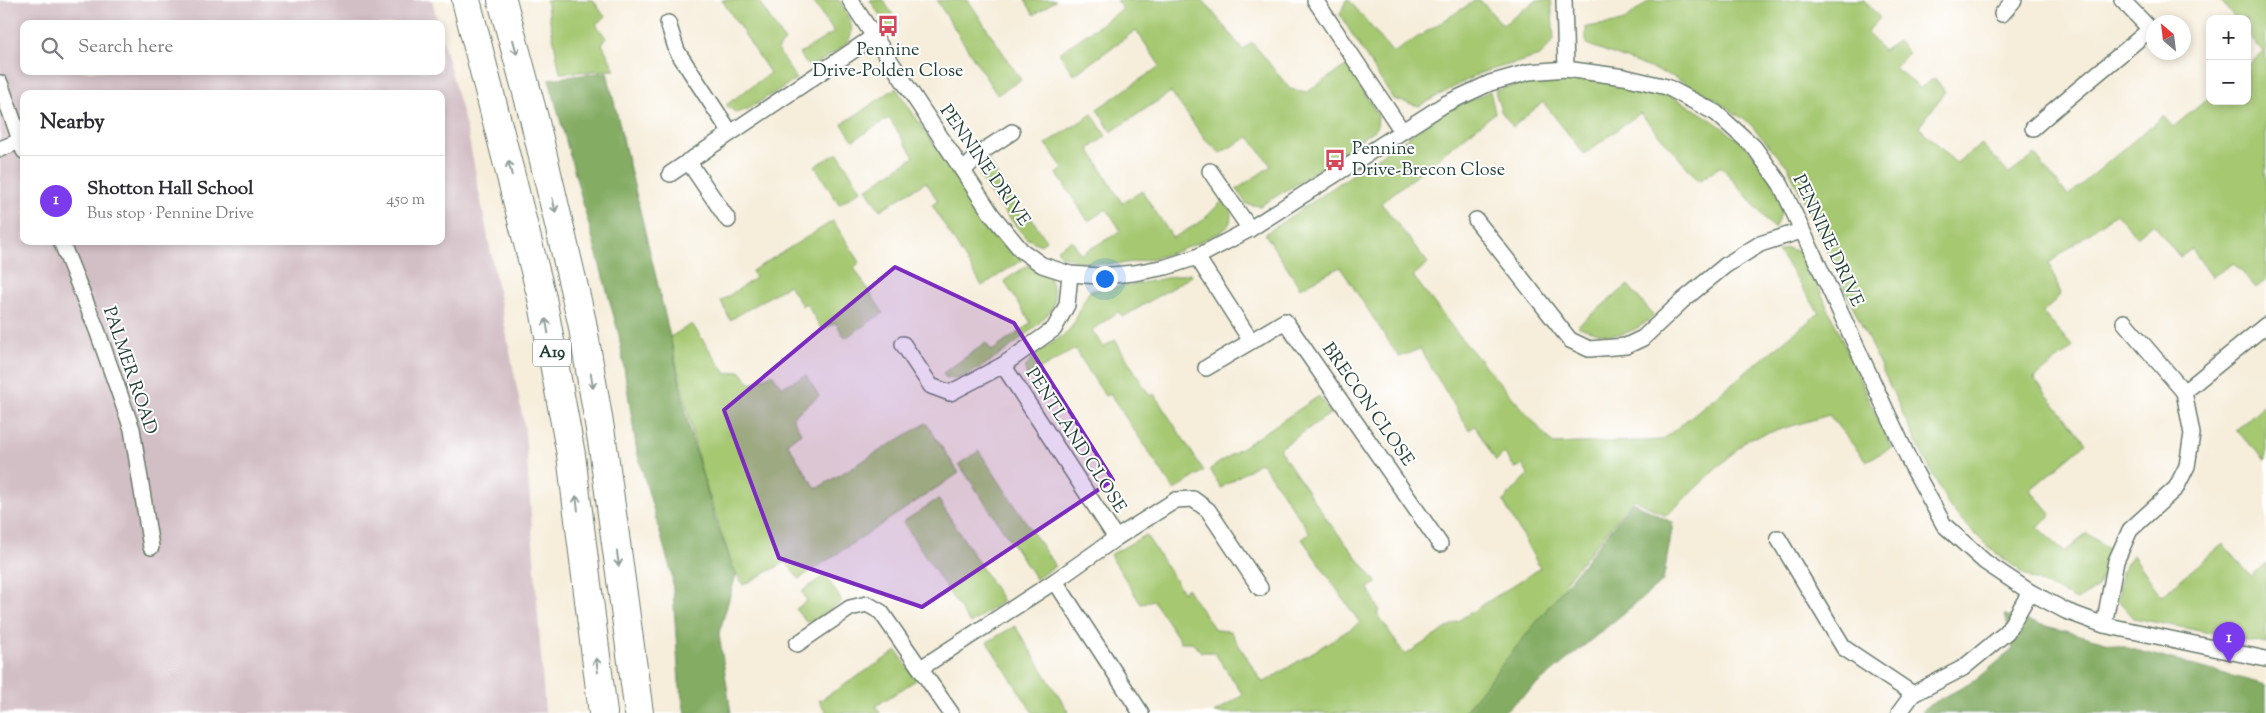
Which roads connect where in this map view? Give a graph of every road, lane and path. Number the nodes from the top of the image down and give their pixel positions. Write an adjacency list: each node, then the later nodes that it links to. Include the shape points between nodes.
1 (466, 0): 50 (highway, A19, one-way to 1, via 570,455 542,298)
2 (502, 0): 51 (highway, A19, one-way to 51, via 534,118 582,322 603,447)
3 (850, 0): 10 (street, PENNINE DRIVE)
4 (1564, 0): 11 (street)
5 (2014, 0): 8 (street)
6 (2122, 0): 13 (street, via 2150,29)
7 (1321, 2): 14 (street)
8 (2002, 14)
9 (668, 23): 15 (street, via 677,51)
10 (873, 36): 15 (street); 21 (street, PENNINE DRIVE)
11 (1566, 69): 14 (street, PENNINE DRIVE, via 1529,72 1490,82 1445,104); 27 (street, PENNINE DRIVE, via 1667,87 1716,113 1760,155 1781,185)
12 (0, 83): 17 (street)
13 (2033, 128)
14 (1402, 131): 26 (street, PENNINE DRIVE)
15 (730, 132): 20 (street)
16 (1012, 132): 21 (street, via 983,151)
17 (20, 140)
18 (20, 146): 19 (street)
19 (0, 149)
20 (688, 161): 23 (street); 24 (street)
21 (962, 171): 30 (street, PENNINE DRIVE, via 992,216 1021,250 1042,265)
22 (1210, 171): 26 (street)
23 (670, 174)
24 (728, 220)
25 (1476, 220): 27 (street, via 1570,340 1589,349 1626,346 1643,338 1726,265 1760,244)
26 (1250, 229): 29 (street, PENNINE DRIVE)
27 (1802, 231): 44 (street, PENNINE DRIVE, via 1912,466 1944,525 1986,562)
28 (63, 245): 41 (street, PALMER ROAD, via 132,428)
29 (1197, 257): 30 (street, PENNINE DRIVE, via 1134,273); 33 (street)
30 (1070, 274): 35 (street, PENTLAND CLOSE, via 1067,305 1054,329)
31 (2124, 322): 37 (street)
32 (2266, 325): 37 (street)
33 (1251, 341): 36 (street, BRECON CLOSE); 40 (street, BRECON CLOSE, via 1285,321)
34 (903, 344): 35 (street, PENTLAND CLOSE, via 931,386 950,393)
35 (1003, 365): 38 (street, PENTLAND CLOSE)
36 (1206, 368)
37 (2184, 392): 45 (street, via 2192,434 2187,466 2176,488 2130,530 2116,561)
38 (1116, 538): 42 (street, PENTLAND CLOSE); 43 (street, PENTLAND CLOSE, via 1176,500 1193,499 1208,510)
39 (1778, 538): 49 (street, via 1844,648)
40 (1440, 544)
41 (151, 547)
42 (1055, 581): 48 (street, PENTLAND CLOSE); 53 (street)
43 (1260, 588)
44 (2030, 592): 45 (street, PENNINE DRIVE, via 2066,611); 49 (street, via 2007,632 1963,668)
45 (2104, 625): 47 (street, PENNINE DRIVE)
46 (796, 644): 48 (street, via 850,608 867,604 881,612)
47 (2266, 659)
48 (921, 668): 52 (street)
49 (1913, 694): 54 (street)
50 (604, 713)
51 (639, 713)
52 (951, 713)
53 (1141, 713)
54 (1899, 713)

